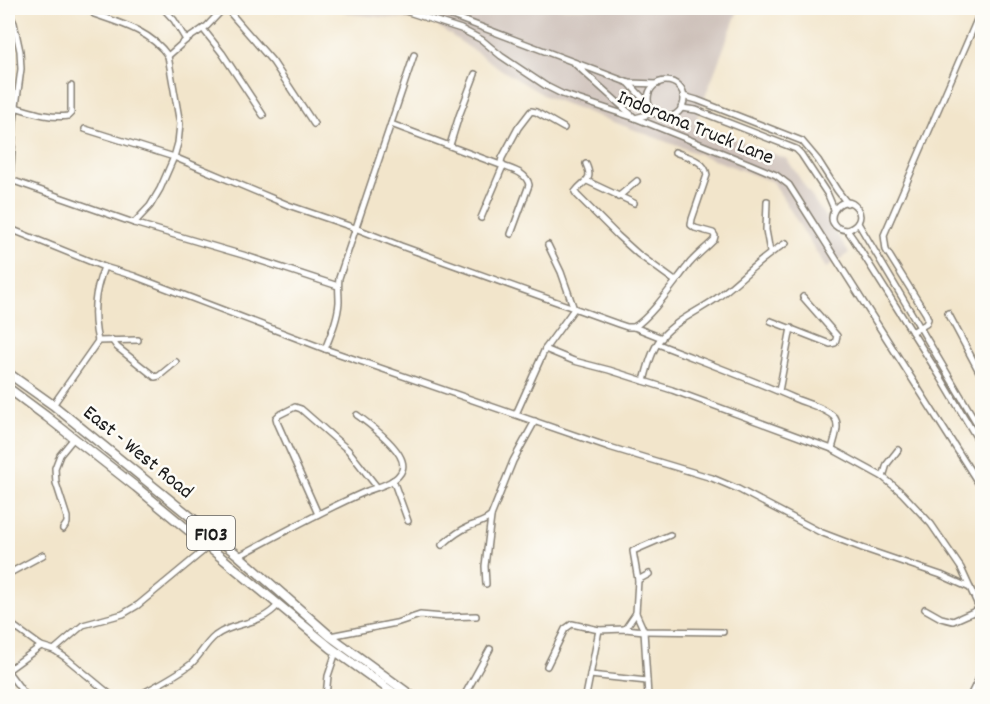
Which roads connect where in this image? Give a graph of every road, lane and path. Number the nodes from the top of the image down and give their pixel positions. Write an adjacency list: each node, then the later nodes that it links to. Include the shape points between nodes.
1 (92, 8): 13 (street, via 94,14 146,36)
2 (162, 8): 11 (street)
3 (225, 8): 10 (street); 27 (street, via 273,62)
4 (396, 8): 9 (street, Indorama Truck Lane)
5 (431, 8): 8 (street)
6 (981, 8): 62 (street, via 884,235 886,250 926,314 928,319)
7 (8, 11): 22 (street, via 20,51)
8 (442, 11): 9 (street); 14 (street)
9 (435, 21): 26 (street, Indorama Truck Lane, via 482,40 562,94)
10 (203, 28): 11 (street); 25 (street)
11 (186, 40): 13 (street)
12 (414, 55): 28 (street)
13 (168, 56): 33 (street, via 180,124)
14 (572, 61): 16 (street); 26 (street)
15 (475, 74): 31 (street)
16 (629, 83): 17 (street); 20 (street)
17 (657, 84): 19 (street, via 674,84); 20 (street, via 649,93)
18 (71, 86): 22 (street, via 68,117)
19 (683, 96): 23 (street); 42 (street, via 802,141)
20 (648, 104): 24 (street)
21 (8, 105): 22 (street)
22 (15, 107): 36 (street)
23 (681, 108): 24 (street, via 669,117); 43 (street, via 796,148)
24 (654, 113): 26 (street)
25 (263, 115)
26 (635, 118): 89 (street, Indorama Truck Lane, via 776,175 789,185)
27 (314, 124)
28 (391, 124): 31 (street); 48 (street)
29 (564, 128): 35 (street, via 531,111 502,158)
30 (85, 129): 33 (street)
31 (450, 145): 35 (street)
32 (675, 152): 55 (street, via 699,162 706,170 691,225 715,236)
33 (174, 157): 45 (street, via 150,206); 48 (street, via 288,205)
34 (586, 164): 37 (street)
35 (503, 166): 44 (street); 50 (street, via 519,173 529,185)
36 (9, 180): 45 (street)
37 (587, 181): 39 (street); 55 (street, via 576,189 577,195 638,254)
38 (637, 181): 39 (street)
39 (618, 197): 41 (street)
40 (767, 201): 53 (street)
41 (634, 203)
42 (847, 203): 43 (street); 46 (street, via 859,212)
43 (834, 209): 49 (street, via 834,224)
44 (481, 218)
45 (134, 223): 56 (street)
46 (858, 223): 49 (street); 62 (street)
47 (8, 228): 54 (street)
48 (355, 228): 56 (street); 58 (street)
49 (847, 230): 64 (street)
50 (511, 234)
51 (786, 243): 53 (street)
52 (548, 245): 58 (street)
53 (770, 252): 68 (street, via 722,294 673,326)
54 (104, 267): 67 (street, via 94,302); 69 (street)
55 (675, 281): 61 (street)
56 (338, 286): 69 (street, via 337,316)
57 (803, 297): 63 (street, via 837,336 835,343)
58 (574, 309): 61 (street); 70 (street)
59 (948, 313): 73 (street)
60 (771, 321): 63 (street)
61 (634, 327): 68 (street)
62 (921, 327): 64 (street); 81 (street)
63 (791, 328): 76 (street)
64 (912, 332): 83 (street)
65 (112, 340): 66 (street); 67 (street); 71 (street, via 155,376)
66 (138, 340)
67 (98, 341): 77 (street)
68 (660, 341): 74 (street); 76 (street)
69 (325, 349): 78 (street)
70 (545, 349): 74 (street); 78 (street)
71 (176, 362)
72 (8, 374): 77 (main road, East - West Road / F103)
73 (982, 377)
74 (644, 381): 84 (street)
75 (8, 388): 82 (main road, East - West Road / F103)
76 (779, 391): 84 (street, via 825,411 836,420)
77 (53, 405): 98 (main road, East - West Road / F103)
78 (516, 414): 80 (street)
79 (357, 415): 87 (street, via 378,430 400,456 402,471)
80 (535, 421): 91 (street, via 513,460); 103 (street, via 712,478 820,532)
81 (982, 432)
82 (74, 438): 93 (street, via 55,468 67,517); 96 (main road, East - West Road / F103)
83 (982, 447)
84 (832, 448): 86 (street)
85 (898, 450): 86 (street)
86 (883, 477): 103 (street, via 931,524)
87 (393, 480): 88 (street); 92 (street)
88 (377, 487): 90 (street); 90 (street, via 348,450 295,407 279,415 277,423)
89 (982, 489)
90 (318, 514): 98 (street)
91 (491, 516): 95 (street); 102 (street)
92 (408, 521)
93 (63, 529)
94 (670, 535): 101 (street, via 633,551)
95 (442, 545)
96 (208, 547): 104 (main road, East - West Road / F103); 117 (street, via 138,605 123,614 83,625)
97 (43, 555): 99 (street)
98 (239, 556): 114 (main road, East - West Road / F103)
99 (8, 574)
100 (649, 574): 101 (street)
101 (638, 580): 107 (street)
102 (486, 584)
103 (970, 588): 106 (street)
104 (278, 605): 118 (main road, East - West Road / F103); 126 (street, via 264,617 216,635 192,663)
105 (925, 609): 106 (street, via 953,621)
106 (981, 611)
107 (636, 613): 110 (street); 112 (street)
108 (476, 616): 114 (street, via 420,615)
109 (8, 622): 115 (street)
110 (625, 628): 111 (street); 112 (street)
111 (599, 630): 119 (street, via 569,625); 122 (street)
112 (644, 631): 113 (street); 123 (street)
113 (723, 632)
114 (330, 636): 129 (main road, East - West Road / F103)
115 (41, 646): 117 (street); 120 (street)
116 (490, 649): 130 (street)
117 (54, 650): 125 (street)
118 (336, 652): 127 (street); 128 (main road, East - West Road / F103)
119 (547, 666)
120 (8, 671): 124 (street)
121 (982, 672): 133 (street)
122 (590, 675): 123 (street); 131 (street)
123 (647, 681): 132 (street)
124 (26, 696)
125 (112, 696)
126 (138, 696)
127 (326, 696)
128 (398, 696)
129 (412, 696)
130 (464, 696)
131 (586, 696)
132 (648, 696)
133 (970, 696)

